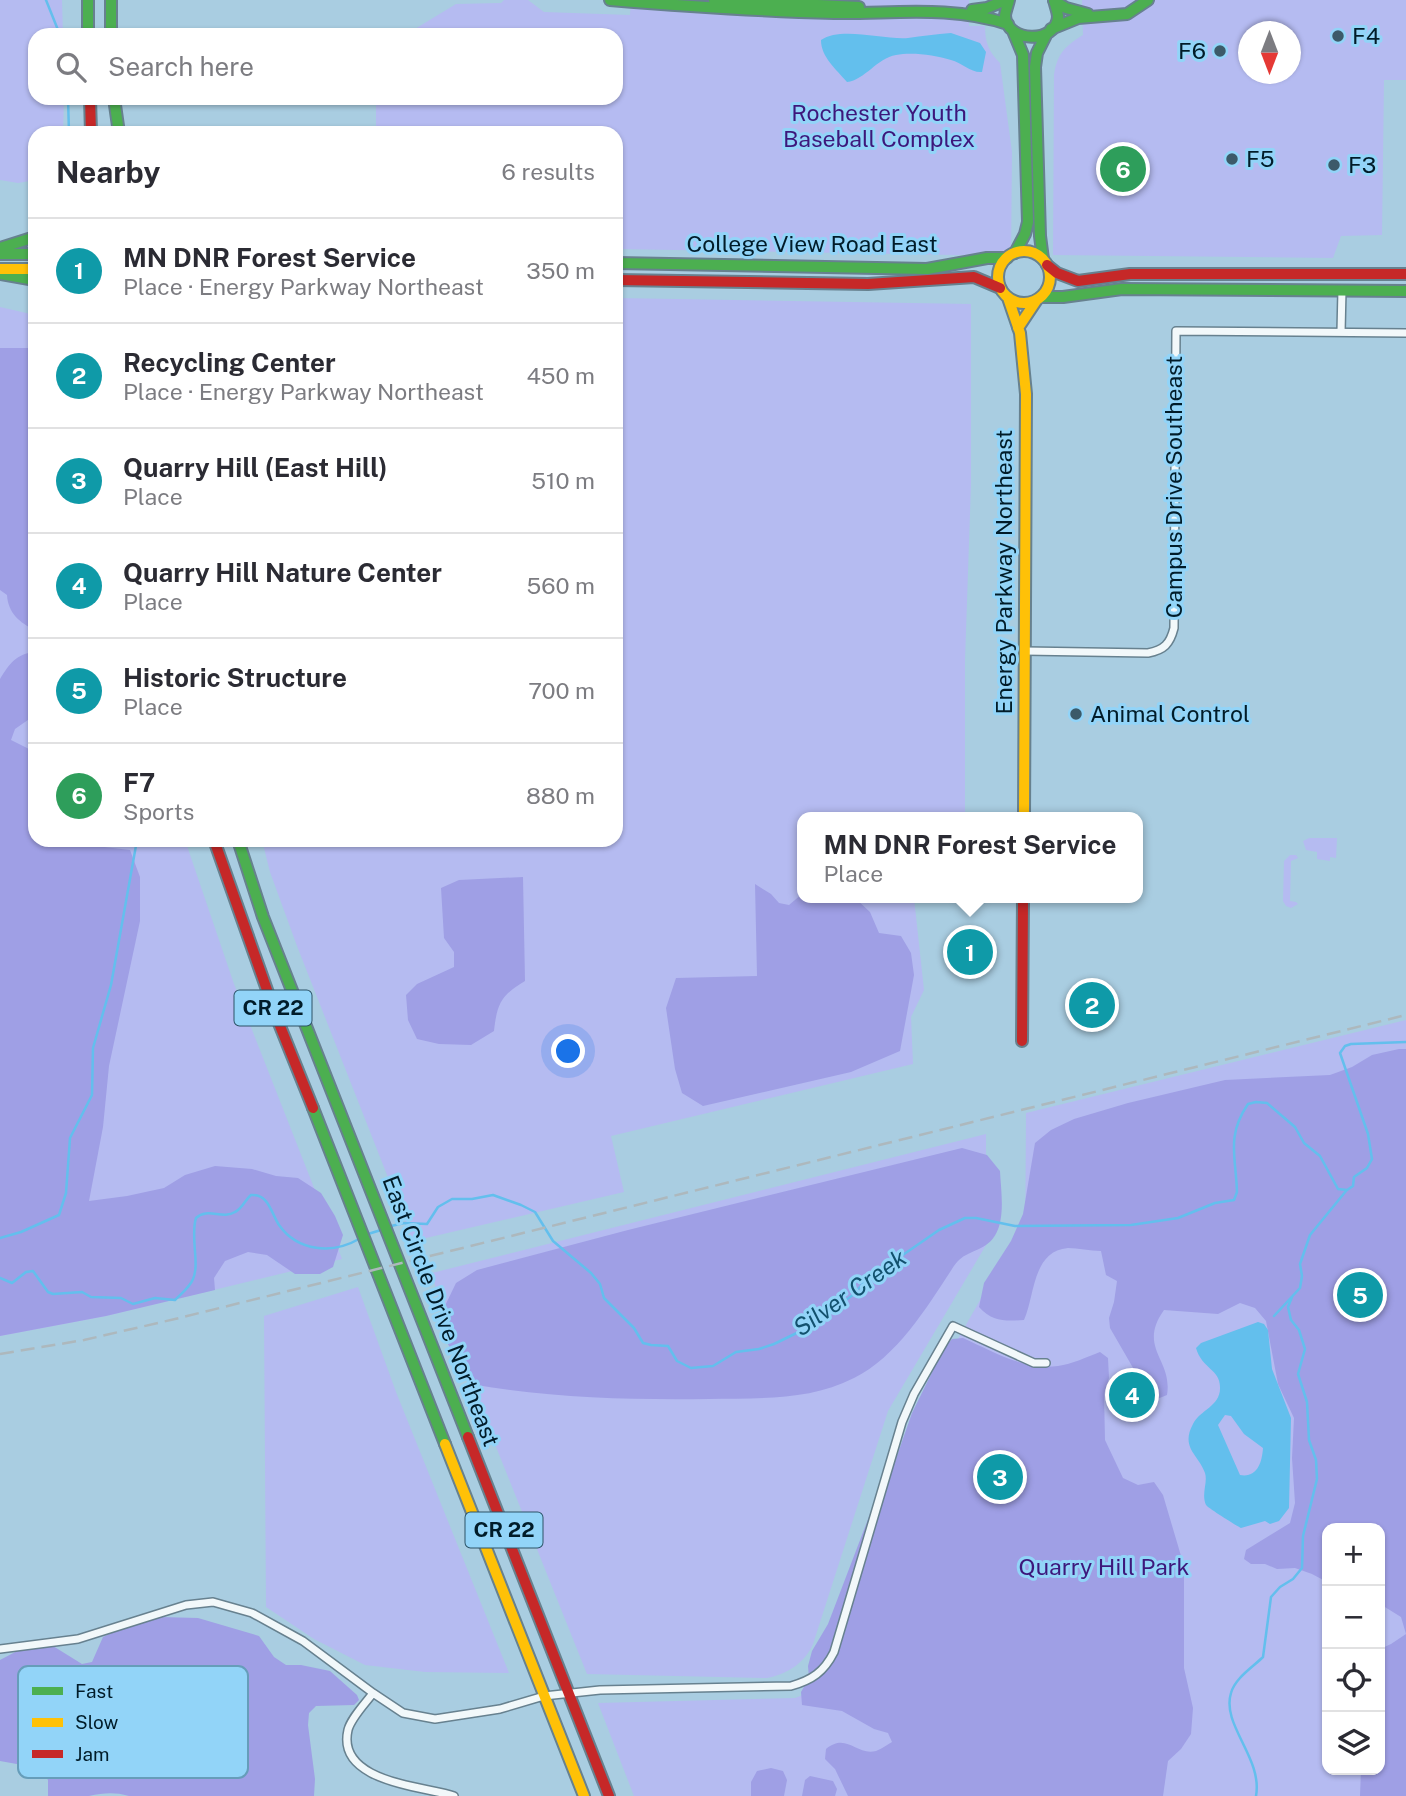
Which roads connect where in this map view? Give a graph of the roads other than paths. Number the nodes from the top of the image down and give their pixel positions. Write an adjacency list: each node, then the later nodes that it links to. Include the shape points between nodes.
1 (88, 0): 11 (main road)
2 (111, 0): 12 (main road)
3 (610, 0): 8 (main road, via 768,11)
4 (714, 0): 8 (main road)
5 (1008, 0): 9 (main road, via 987,8); 13 (main road, via 1005,14)
6 (1054, 0): 10 (main road, via 1077,12); 14 (main road, via 1057,16)
7 (1149, 0): 10 (main road, via 1127,14)
8 (882, 10): 9 (main road)
9 (953, 11): 13 (main road, via 983,15)
10 (1112, 17): 14 (main road, via 1078,19)
11 (88, 28)
12 (111, 28)
13 (1010, 28): 14 (main road, via 1029,39); 23 (main road, via 1023,55 1028,222)
14 (1048, 32): 24 (main road, via 1035,66 1040,236)
15 (89, 105): 17 (main road)
16 (114, 105): 18 (main road)
17 (89, 126)
18 (115, 126)
19 (28, 239): 20 (main road)
20 (0, 248)
21 (0, 254): 22 (main road)
22 (28, 254)
23 (1011, 255): 24 (main road, via 1030,252); 25 (main road, College View Road East, via 927,268); 31 (main road, via 999,272)
24 (1045, 262): 28 (main road, via 1057,273 1078,281 1130,274); 35 (main road, via 1050,282)
25 (623, 263)
26 (28, 270): 27 (main road)
27 (0, 272): 29 (main road)
28 (1406, 274)
29 (28, 278)
30 (623, 280): 31 (main road, College View Road East, via 868,284 974,277)
31 (1000, 288): 34 (main road)
32 (1342, 290): 33 (main road); 35 (main road, via 1122,289); 37 (street)
33 (1406, 291)
34 (1008, 298): 35 (main road, via 1026,304); 36 (main road, Energy Parkway Northeast)
35 (1039, 299): 36 (main road)
36 (1018, 328): 39 (main road, Energy Parkway Northeast, via 1026,394)
37 (1340, 332): 38 (street, Campus Drive Southeast); 39 (street, Campus Drive Southeast, via 1176,331 1174,628 1170,642 1148,653)
38 (1406, 333)
39 (1025, 651): 40 (main road, Energy Parkway Northeast)
40 (1024, 812)
41 (216, 847): 49 (main road, East Circle Drive Northeast / CR 22, via 278,1021)
42 (240, 847): 48 (main road, East Circle Drive Northeast / CR 22, via 279,960)
43 (1023, 903): 44 (main road)
44 (1022, 1041)
45 (1046, 1363): 48 (street, via 1034,1363 953,1326 902,1422 838,1643 817,1675 782,1688 624,1688)
46 (0, 1649): 47 (street, via 78,1639 186,1605 212,1602 252,1613 303,1641)
47 (373, 1693): 49 (street, via 403,1713 435,1719 500,1709); 50 (street, via 348,1728 354,1760 384,1780)
48 (568, 1693): 49 (street); 52 (main road, East Circle Drive Northeast / CR 22)
49 (544, 1696): 51 (main road, East Circle Drive Northeast / CR 22)
50 (454, 1796)
51 (584, 1796)
52 (609, 1796)

